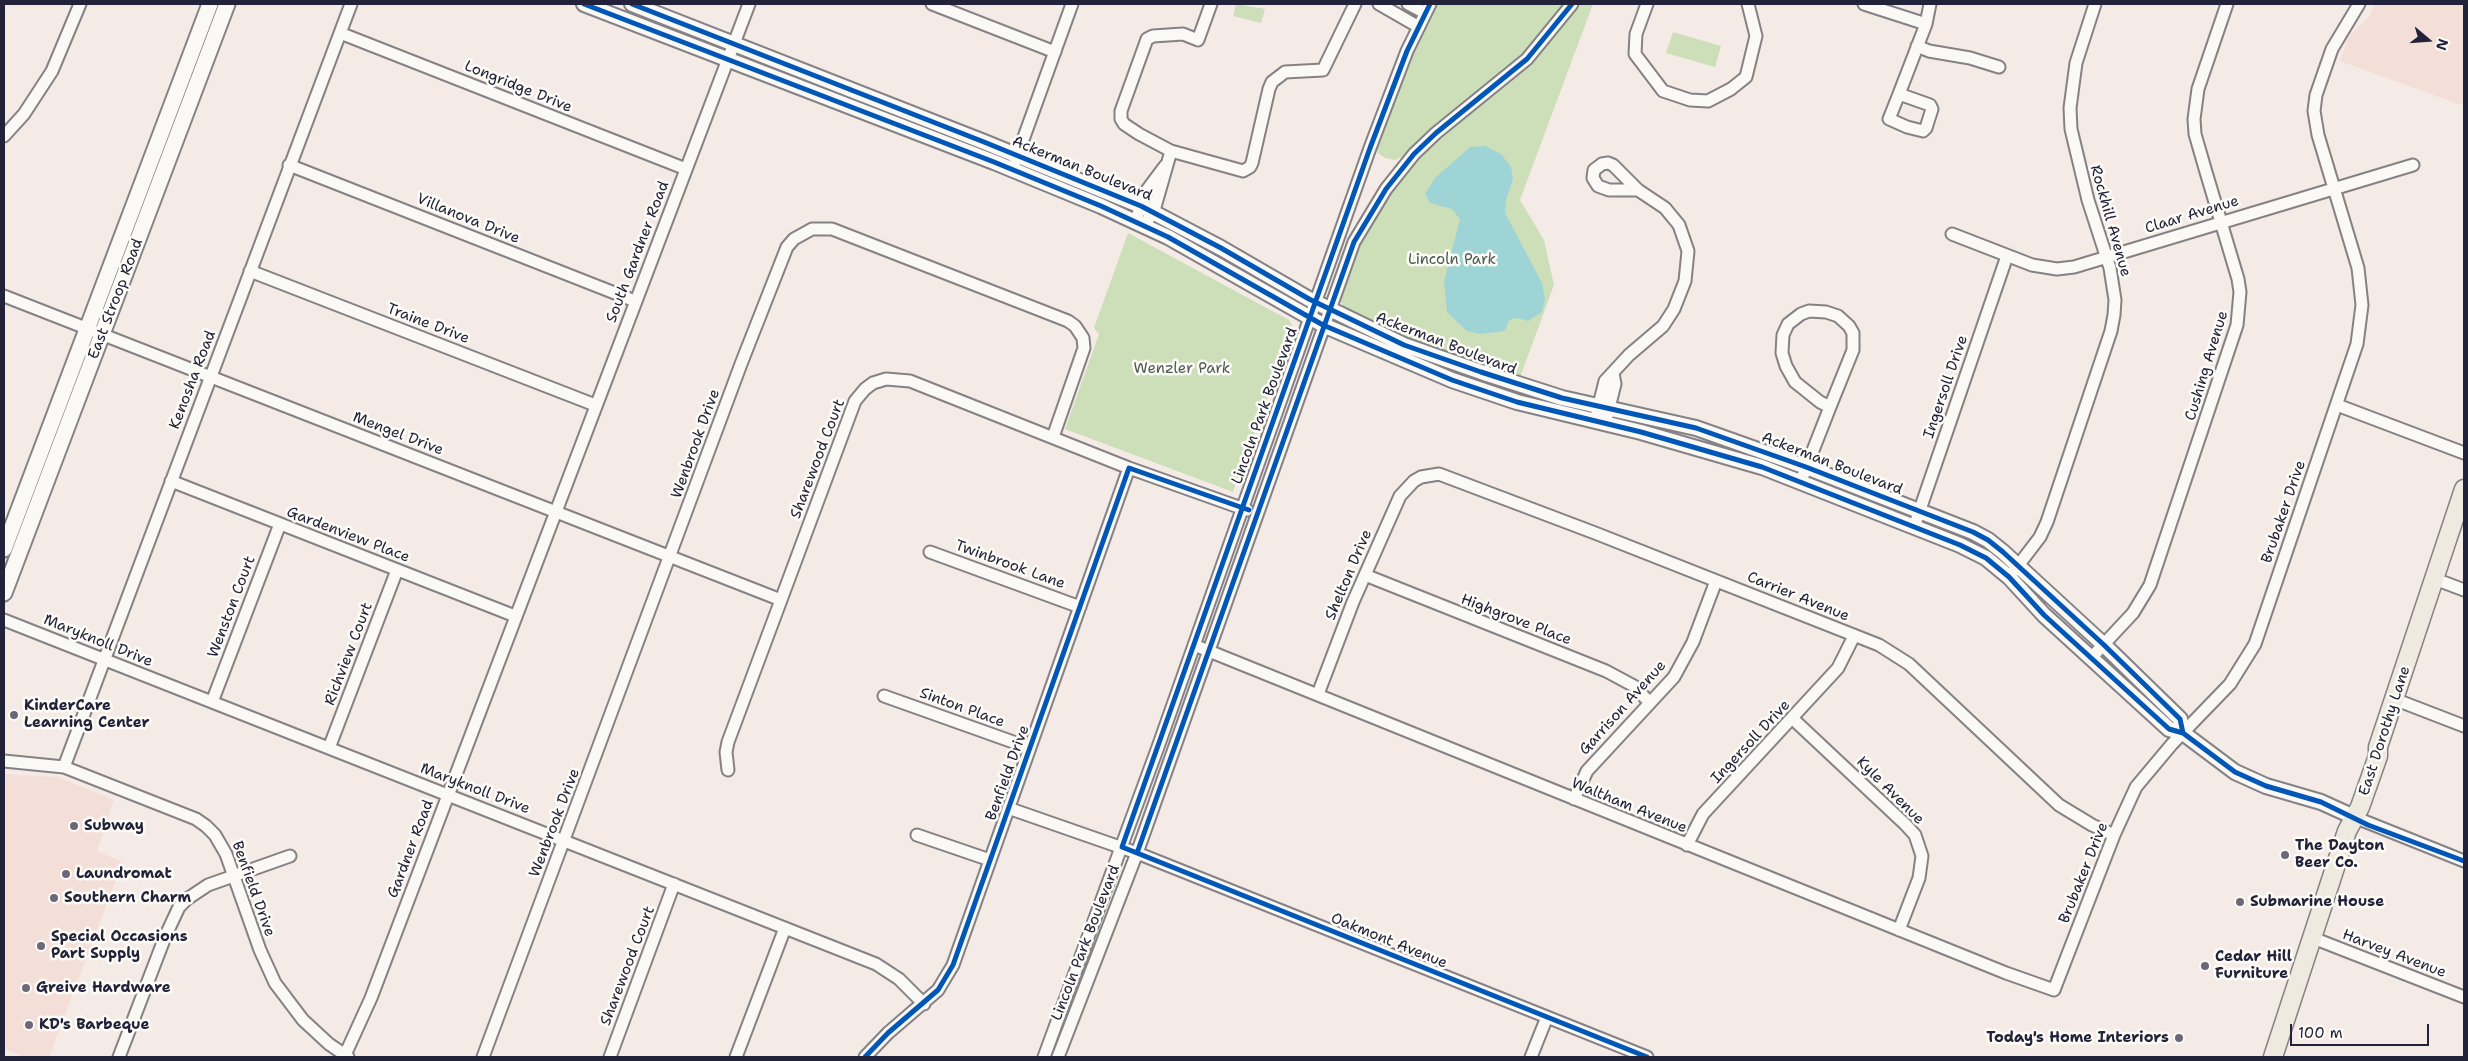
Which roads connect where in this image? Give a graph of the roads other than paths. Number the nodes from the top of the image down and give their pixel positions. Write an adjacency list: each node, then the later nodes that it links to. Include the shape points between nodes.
1 (80, 4): 32 (street, via 52,71 24,114)
2 (210, 4): 54 (main road, East Stroop Road)
3 (227, 4): 55 (main road, East Stroop Road)
4 (351, 4): 25 (street, Kenosha Road)
5 (584, 4): 29 (street, Ackerman Boulevard)
6 (632, 4): 26 (street, Ackerman Boulevard)
7 (749, 4): 26 (street, South Gardner Road)
8 (932, 4): 28 (street)
9 (1072, 4): 28 (street)
10 (1211, 4): 33 (street, via 1198,40 1182,34 1147,39 1121,111 1124,124)
11 (1354, 4): 33 (street, via 1326,67 1318,72 1285,72 1272,82 1252,163 1247,169 1210,163)
12 (1379, 4): 24 (street)
13 (1408, 4): 22 (street)
14 (1572, 4): 51 (street, Lincoln Park Boulevard, via 1527,58 1436,133 1397,174 1354,242)
15 (1647, 4): 16 (street, via 1636,34 1635,54 1663,91 1690,100 1708,101 1746,77 1756,36)
16 (1748, 4)
17 (1864, 4): 23 (street)
18 (1930, 4): 23 (street)
19 (2095, 4): 46 (street, Rockhill Avenue, via 2076,63 2071,122 2075,152)
20 (2227, 4): 42 (street, Cushing Avenue, via 2198,89 2194,119 2195,134)
21 (2359, 4): 39 (street, Brubaker Drive, via 2332,49 2316,95 2315,123)
22 (1428, 8): 24 (street, Lincoln Park Boulevard)
23 (1926, 24): 27 (street)
24 (1419, 27): 50 (street, Lincoln Park Boulevard, via 1378,124)
25 (340, 33): 35 (street, Kenosha Road); 37 (street, Longridge Drive)
26 (733, 45): 29 (street, South Gardner Road); 34 (street, Ackerman Boulevard)
27 (1918, 46): 30 (street); 31 (street)
28 (1055, 52): 34 (street)
29 (728, 59): 37 (street, South Gardner Road); 38 (street, Ackerman Boulevard)
30 (1999, 67)
31 (1899, 94)
32 (4, 136)
33 (1171, 151): 41 (street, via 1163,182)
34 (1018, 156): 38 (street); 41 (street, Ackerman Boulevard)
35 (289, 165): 47 (street, Kenosha Road); 49 (street, Villanova Drive)
36 (2413, 165): 39 (street, Claar Avenue)
37 (686, 169): 49 (street, South Gardner Road)
38 (1013, 170): 43 (street, Ackerman Boulevard)
39 (2335, 187): 42 (street, Claar Avenue); 58 (street, Brubaker Drive, via 2358,268 2362,305 2357,344)
40 (1638, 190): 59 (street, via 1675,218 1685,240 1687,265 1681,294 1663,326 1613,373 1615,384)
41 (1146, 208): 43 (street); 50 (street, Ackerman Boulevard)
42 (2222, 222): 46 (street, Claar Avenue); 93 (street, Cushing Avenue, via 2238,279 2238,325 2150,584 2133,613)
43 (1140, 223): 52 (street, Ackerman Boulevard)
44 (1952, 234): 45 (street, Claar Avenue)
45 (2007, 256): 46 (street, Claar Avenue, via 2057,269); 71 (street, Ingersoll Drive)
46 (2106, 258): 79 (street, Rockhill Avenue, via 2115,300 2111,331 2047,522)
47 (250, 271): 56 (street, Kenosha Road); 57 (street, Traine Drive)
48 (4, 296): 54 (street, Mengel Drive)
49 (635, 301): 57 (street, South Gardner Road)
50 (1316, 303): 51 (street, Ackerman Boulevard); 52 (street, Lincoln Park Boulevard)
51 (1329, 310): 53 (street, Lincoln Park Boulevard); 59 (street, Ackerman Boulevard, via 1404,345 1450,362 1546,393)
52 (1310, 318): 53 (street, Ackerman Boulevard); 70 (street, Lincoln Park Boulevard)
53 (1324, 325): 61 (street, Ackerman Boulevard, via 1452,380 1517,402); 73 (street, Lincoln Park Boulevard)
54 (88, 329): 55 (street, Mengel Drive); 76 (main road, East Stroop Road)
55 (103, 335): 56 (street, Mengel Drive); 86 (main road, East Stroop Road)
56 (210, 377): 67 (street, Kenosha Road); 72 (street, Mengel Drive)
57 (595, 405): 72 (street, South Gardner Road)
58 (2337, 405): 63 (street); 104 (street, Brubaker Drive, via 2255,644 2230,684)
59 (1604, 407): 61 (street); 64 (street, Ackerman Boulevard, via 1696,428)
60 (1830, 407): 60 (street, via 1853,350 1853,333 1838,316 1809,311 1788,324 1783,335 1782,353 1795,382); 64 (street)
61 (1600, 423): 68 (street, Ackerman Boulevard, via 1732,457)
62 (1053, 437): 65 (street, Sharewood Court); 78 (street, Wenbrook Drive, via 1084,348 1083,338 1075,326 832,229 812,229 787,247); 87 (street, Sharewood Court, via 910,381 896,378 873,383 855,401)
63 (2464, 453)
64 (1806, 467): 68 (street); 71 (street, Ackerman Boulevard)
65 (1129, 468): 70 (street, Sharewood Court); 88 (street, Benfield Drive)
66 (1421, 477): 81 (street, Shelton Drive, via 1400,496); 84 (street, Carrier Avenue, via 1447,476)
67 (171, 481): 74 (street, Gardenview Place); 96 (street, Kenosha Road)
68 (1801, 482): 75 (street, Ackerman Boulevard)
69 (2464, 489): 83 (main road, East Dorothy Lane)
70 (1242, 508): 73 (street, Sharewood Court); 92 (street, Lincoln Park Boulevard)
71 (1920, 510): 75 (street, Ingersoll Drive); 79 (street, Ackerman Boulevard, via 1988,540)
72 (554, 511): 78 (street, Mengel Drive); 89 (street, Gardner Road)
73 (1258, 514): 94 (street, Lincoln Park Boulevard)
74 (280, 524): 80 (street, Gardenview Place); 100 (street, Wenston Court)
75 (1914, 527): 82 (street, Ackerman Boulevard, via 1986,558)
76 (4, 549)
77 (930, 552): 88 (street, Twinbrook Lane)
78 (670, 556): 87 (street, Mengel Drive); 116 (street, Wenbrook Drive)
79 (2018, 566): 82 (street, Rockhill Avenue); 93 (street, Ackerman Boulevard)
80 (398, 570): 89 (street, Gardenview Place); 105 (street, Richview Court)
81 (1364, 575): 97 (street, Shelton Drive); 101 (street, Highgrove Place, via 1606,671 1634,686)
82 (2009, 577): 95 (street, Ackerman Boulevard)
83 (2435, 579): 85 (street); 99 (main road, East Dorothy Lane)
84 (1716, 581): 91 (street, Carrier Avenue); 101 (street, Garrison Avenue, via 1684,662)
85 (2464, 590)
86 (4, 593)
87 (781, 600): 109 (street, Sharewood Court, via 728,742)
88 (1080, 606): 106 (street, Benfield Drive)
89 (515, 616): 110 (street, Gardner Road)
90 (4, 620): 96 (street, Maryknoll Drive)
91 (1854, 636): 102 (street, Ingersoll Drive, via 1838,668); 115 (street, Carrier Avenue, via 1909,664 2059,805)
92 (1194, 645): 94 (street, Waltham Avenue); 118 (street, Lincoln Park Boulevard)
93 (2104, 645): 95 (street, Cushing Avenue); 104 (street, Ackerman Boulevard, via 2180,719)
94 (1209, 651): 97 (street, Waltham Avenue); 119 (street, Lincoln Park Boulevard)
95 (2091, 658): 104 (street, Ackerman Boulevard, via 2169,729)
96 (103, 660): 100 (street, Maryknoll Drive); 108 (street, Kenosha Road)
97 (1318, 694): 111 (street, Waltham Avenue)
98 (884, 696): 106 (street, Sinton Place)
99 (2394, 699): 103 (street); 113 (main road, East Dorothy Lane, via 2378,756)
100 (212, 702): 105 (street, Maryknoll Drive)
101 (1650, 703): 111 (street, Garrison Avenue, via 1587,771)
102 (1793, 719): 117 (street, Ingersoll Drive, via 1703,814); 126 (street, Kyle Avenue, via 1915,835 1922,856 1920,872)
103 (2464, 726)
104 (2183, 732): 113 (street, Ackerman Boulevard, via 2236,772 2266,786 2321,802); 115 (street, Brubaker Drive, via 2136,787)
105 (329, 748): 110 (street, Maryknoll Drive)
106 (1030, 748): 112 (street, Benfield Drive)
107 (4, 761): 108 (street, Benfield Drive)
108 (64, 768): 123 (street, Benfield Drive, via 196,819 222,845)
109 (728, 770)
110 (447, 795): 116 (street, Maryknoll Drive); 132 (street, Gardner Road)
111 (1574, 800): 117 (street, Waltham Avenue)
112 (1008, 808): 118 (street, Oakmont Avenue); 121 (street, Benfield Drive)
113 (2354, 818): 122 (street); 127 (main road, East Dorothy Lane)
114 (917, 835): 121 (street)
115 (2114, 835): 128 (street, Brubaker Drive)
116 (564, 841): 124 (street, Maryknoll Drive); 134 (street, Wenbrook Drive)
117 (1687, 845): 126 (street, Waltham Avenue)
118 (1122, 847): 119 (street, Oakmont Avenue); 138 (street, Lincoln Park Boulevard)
119 (1137, 853): 131 (street, Oakmont Avenue); 139 (street, Lincoln Park Boulevard)
120 (290, 856): 123 (street)
121 (990, 860): 130 (street, Benfield Drive, via 953,965 938,990)
122 (2464, 861)
123 (234, 876): 132 (street, Benfield Drive, via 260,950 283,994 316,1033); 133 (street, via 196,891 179,908)
124 (674, 884): 125 (street, Maryknoll Drive); 135 (street, Sharewood Court)
125 (785, 928): 130 (street, Maryknoll Drive, via 876,964 899,979); 136 (street)
126 (1899, 930): 128 (street, Waltham Avenue)
127 (2313, 938): 129 (street, Harvey Avenue); 142 (main road, East Dorothy Lane)
128 (2054, 990)
129 (2464, 998)
130 (924, 1004): 137 (street, Benfield Drive, via 888,1033)
131 (1547, 1017): 140 (street); 141 (street, Oakmont Avenue)
132 (346, 1056)
133 (119, 1057)
134 (483, 1057)
135 (610, 1057)
136 (736, 1057)
137 (866, 1057)
138 (1044, 1057)
139 (1058, 1057)
140 (1531, 1057)
141 (1647, 1057)
142 (2273, 1057)

